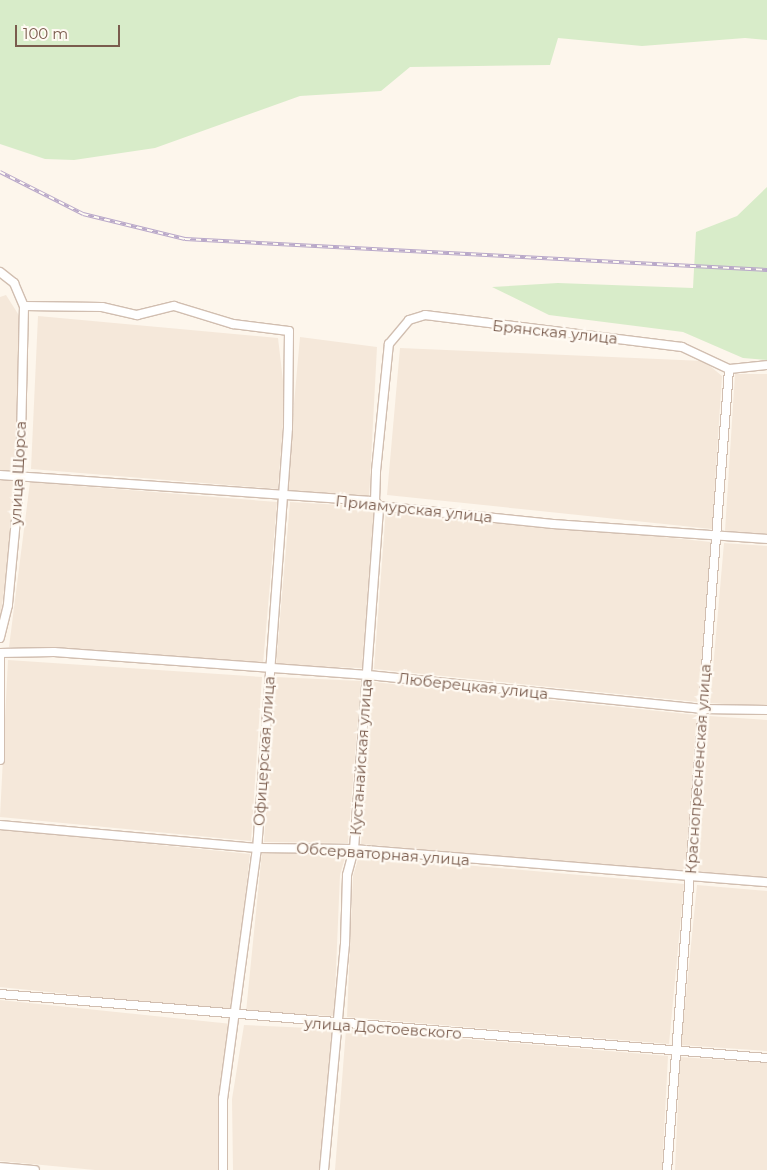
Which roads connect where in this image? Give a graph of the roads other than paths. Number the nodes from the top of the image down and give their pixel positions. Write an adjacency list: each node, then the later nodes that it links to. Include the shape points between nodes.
1 (0, 272): 2 (street, via 14,283)
2 (24, 306): 7 (street, улица Щорса); 8 (street, Офицерская улица, via 102,307 137,315 174,306 233,324 289,331 288,428)
3 (389, 344): 5 (street, Брянская улица, via 409,320 425,315 682,347); 9 (street, Кустанайская улица)
4 (767, 365): 5 (street)
5 (729, 369): 10 (street, Краснопресненская улица)
6 (0, 475): 7 (street, Приамурская улица)
7 (20, 477): 8 (street, Приамурская улица); 12 (street, улица Щорса, via 8,606)
8 (280, 496): 9 (street, Приамурская улица); 14 (street, Офицерская улица)
9 (377, 504): 10 (street, Приамурская улица, via 553,524 625,527); 15 (street, Кустанайская улица)
10 (715, 539): 11 (street, Приамурская улица); 16 (street, Краснопресненская улица)
11 (767, 540)
12 (0, 638)
13 (1, 654): 14 (street, Люберецкая улица, via 54,652); 18 (street)
14 (269, 671): 15 (street, Люберецкая улица); 20 (street, Офицерская улица)
15 (368, 675): 16 (street, Люберецкая улица); 21 (street, Кустанайская улица)
16 (703, 709): 17 (street, Люберецкая улица); 22 (street, Краснопресненская улица)
17 (767, 710)
18 (0, 760)
19 (0, 825): 20 (street, Обсерваторная улица)
20 (257, 848): 21 (street, Обсерваторная улица); 25 (street, Офицерская улица)
21 (354, 849): 22 (street, Обсерваторная улица); 26 (street, Кустанайская улица, via 346,875 346,944)
22 (690, 878): 23 (street, Обсерваторная улица); 27 (street, Краснопресненская улица)
23 (767, 882)
24 (0, 994): 25 (street, улица Достоевского)
25 (235, 1014): 26 (street, улица Достоевского); 31 (street, Офицерская улица, via 223,1098)
26 (337, 1023): 27 (street, улица Достоевского); 32 (street, Кустанайская улица)
27 (674, 1051): 28 (street, улица Достоевского); 33 (street, Краснопресненская улица)
28 (767, 1058)
29 (0, 1167): 30 (street)
30 (36, 1170)
31 (223, 1170)
32 (324, 1170)
33 (667, 1170)

